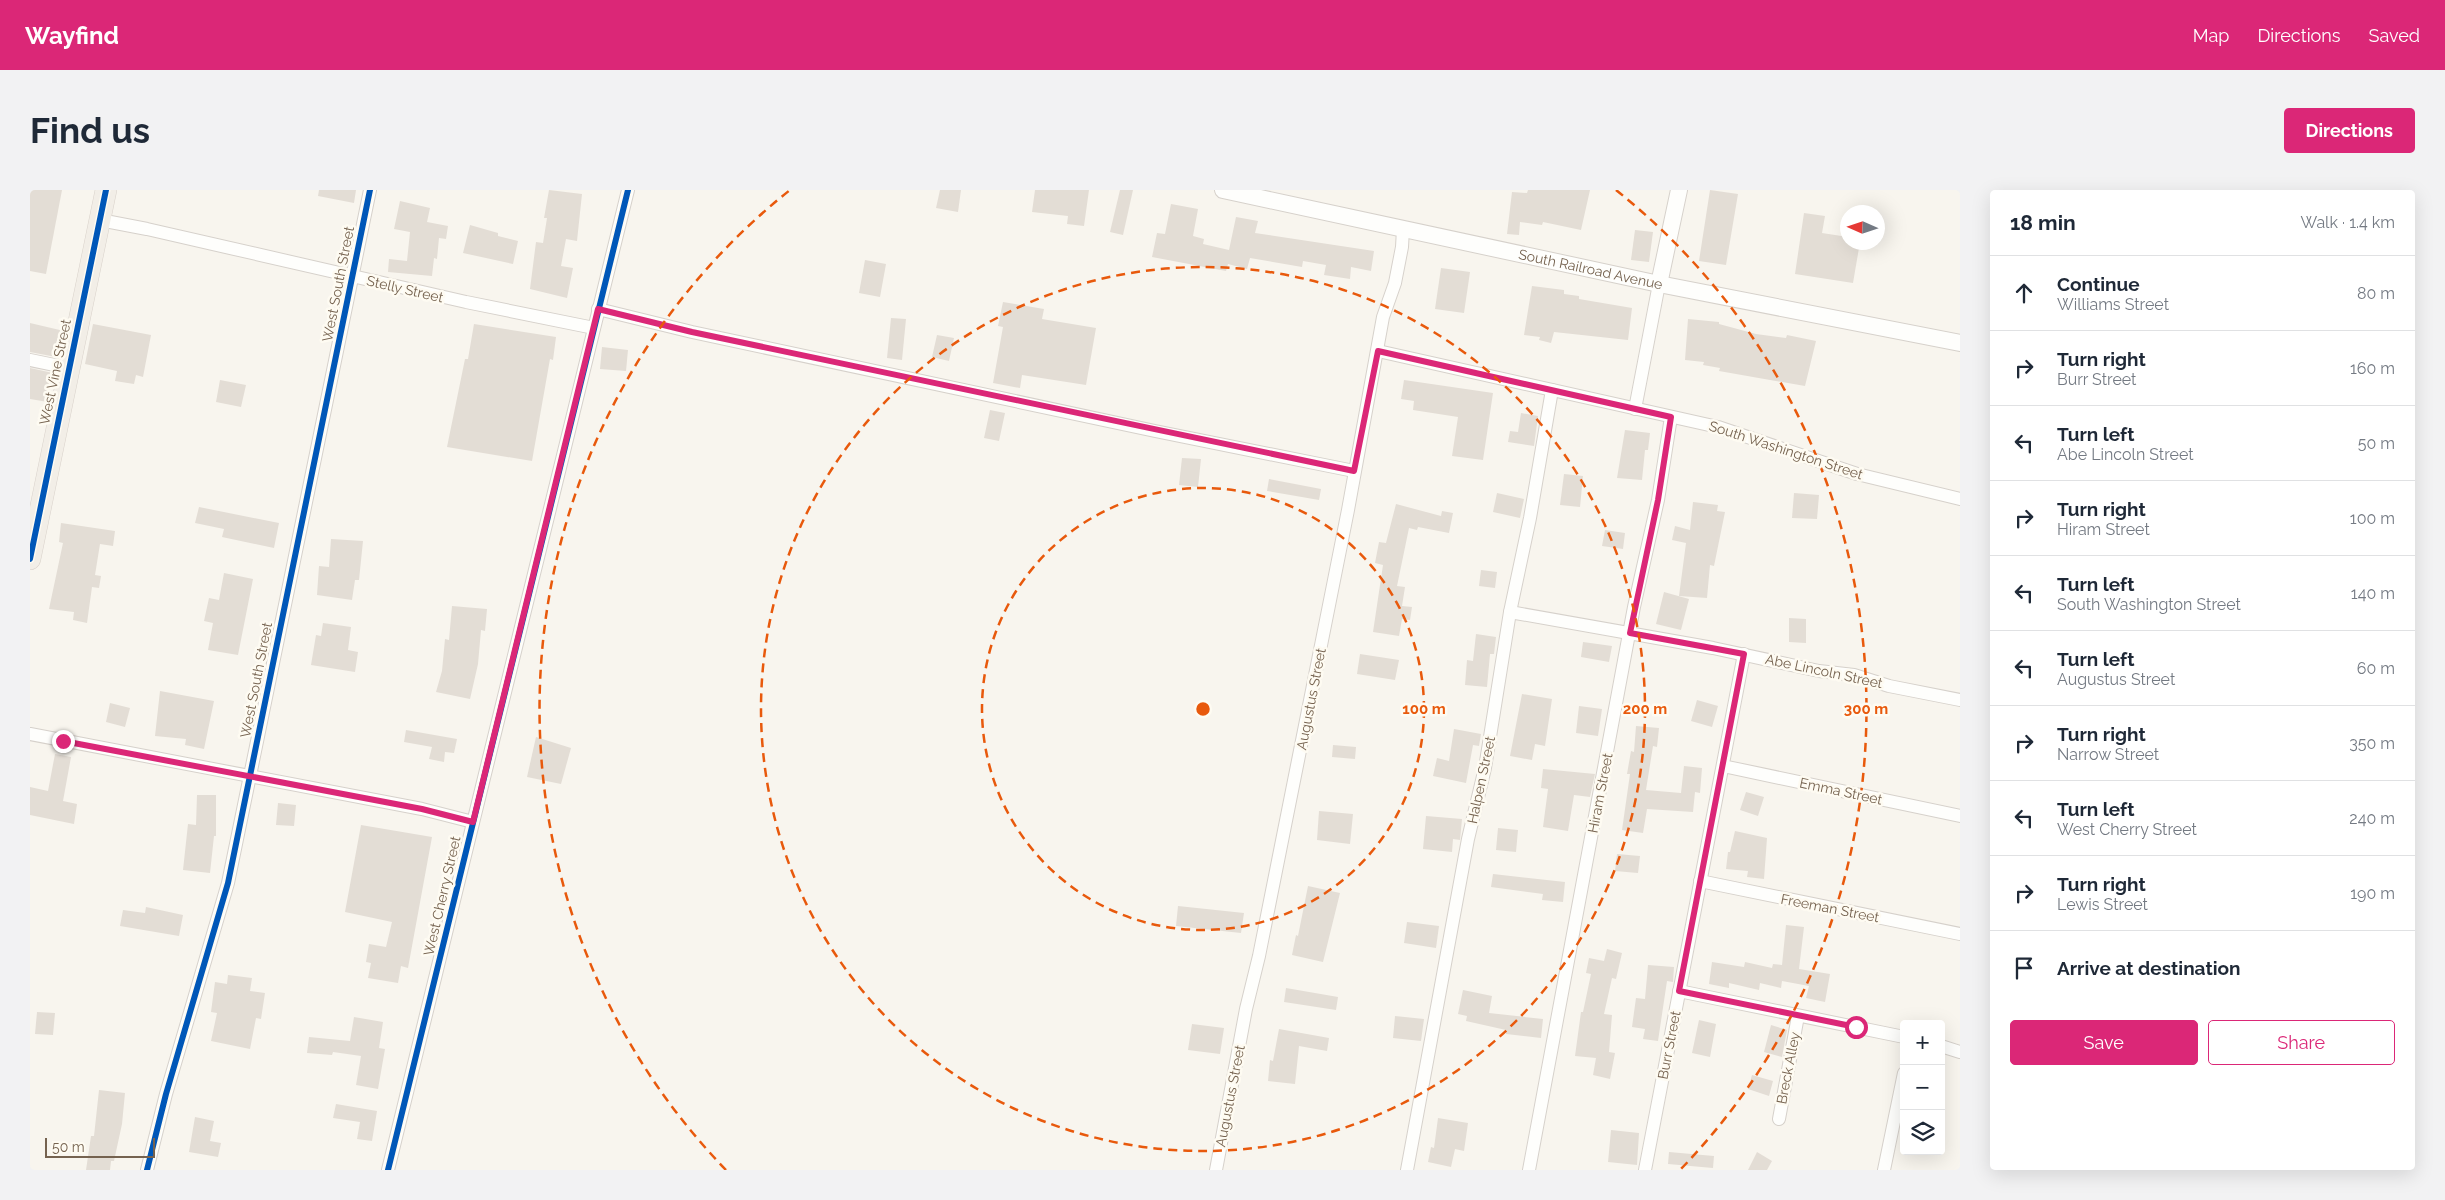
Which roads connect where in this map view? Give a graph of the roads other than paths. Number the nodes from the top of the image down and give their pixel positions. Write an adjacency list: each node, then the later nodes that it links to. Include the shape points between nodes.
1 (106, 190): 6 (highway, West Vine Street)
2 (370, 190): 8 (street, West South Street)
3 (628, 190): 10 (street, West Cherry Street)
4 (1223, 190): 7 (street, South Railroad Avenue)
5 (1679, 190): 9 (street)
6 (100, 220): 8 (street, Stelly Street); 15 (highway, West Vine Street)
7 (1403, 229): 9 (street, South Railroad Avenue); 13 (street, Augustus Street, via 1395,283 1383,317)
8 (353, 278): 11 (street, Stelly Street); 28 (street, West South Street)
9 (1659, 284): 12 (street, South Railroad Avenue); 17 (street)
10 (598, 309): 11 (street, West Cherry Street); 19 (street, via 720,338)
11 (594, 328): 30 (street, West Cherry Street)
12 (1960, 344)
13 (1378, 351): 16 (street, South Washington Street); 19 (street, Augustus Street)
14 (30, 360): 15 (street)
15 (69, 368): 21 (highway, West Vine Street)
16 (1552, 390): 17 (street, South Washington Street); 22 (street, Halpen Street)
17 (1634, 409): 18 (street, South Washington Street)
18 (1671, 417): 20 (street, South Washington Street, via 1727,430 1857,474); 23 (street, Hiram Street, via 1658,500)
19 (1354, 471): 42 (street, Augustus Street)
20 (1960, 499)
21 (30, 559)
22 (1510, 612): 23 (street, Abe Lincoln Street); 43 (street, Halpen Street, via 1485,768 1468,839)
23 (1630, 633): 24 (street, Abe Lincoln Street); 44 (street, Hiram Street)
24 (1744, 654): 25 (street, Abe Lincoln Street); 27 (street, Burr Street)
25 (1960, 700)
26 (30, 734): 28 (street)
27 (1723, 766): 29 (street, Emma Street); 31 (street, Burr Street)
28 (248, 776): 30 (street, via 422,809); 40 (street, West South Street, via 228,883)
29 (1960, 816)
30 (473, 822): 41 (street, West Cherry Street)
31 (1700, 881): 32 (street, Freeman Street); 33 (street, Burr Street)
32 (1960, 934)
33 (1679, 991): 34 (street); 45 (street, Burr Street)
34 (1798, 1016): 35 (street); 39 (street, Breck Alley)
35 (1900, 1036)
36 (1945, 1047): 37 (street)
37 (1960, 1052)
38 (1900, 1092): 46 (street)
39 (1779, 1119)
40 (146, 1170)
41 (388, 1170)
42 (1216, 1170)
43 (1407, 1170)
44 (1529, 1170)
45 (1645, 1170)
46 (1884, 1170)

